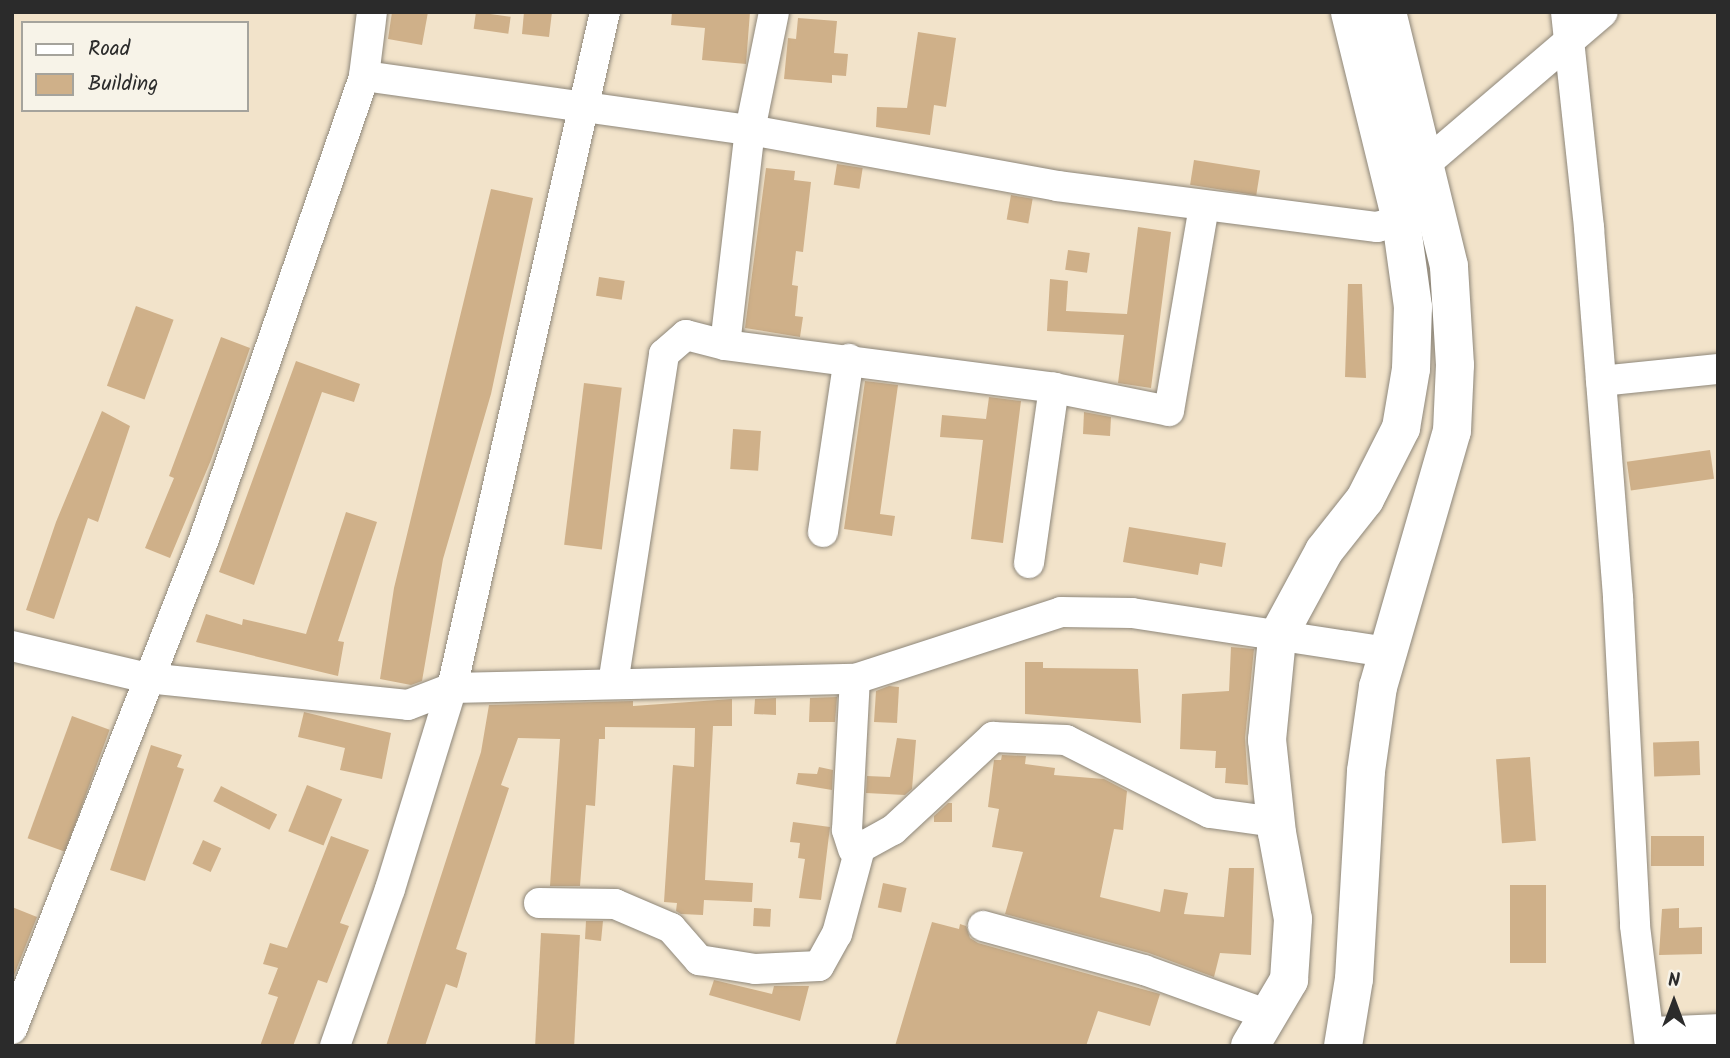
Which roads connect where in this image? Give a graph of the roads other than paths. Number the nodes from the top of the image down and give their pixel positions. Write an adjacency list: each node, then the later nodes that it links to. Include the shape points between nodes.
1 (372, 12): 9 (street)
2 (604, 12): 10 (street)
3 (774, 12): 11 (street)
4 (1350, 12): 14 (highway)
5 (1387, 12): 12 (highway)
6 (1566, 12): 8 (street)
7 (1603, 12): 8 (street)
8 (1570, 45): 12 (street); 18 (street)
9 (364, 76): 10 (street); 25 (street, via 204,539)
10 (587, 106): 11 (street); 28 (street)
11 (750, 130): 13 (street, via 947,169); 15 (street)
12 (1424, 165): 14 (street); 24 (highway, via 1449,266 1455,365 1452,431)
13 (1204, 206): 14 (street, via 1338,225 1377,227); 19 (street, via 1169,411)
14 (1401, 219): 22 (highway, via 1413,307 1411,369 1401,428 1365,499 1324,551)
15 (725, 345): 16 (street); 27 (street, via 686,335 664,354)
16 (849, 359): 19 (street); 20 (street)
17 (1718, 369): 18 (street)
18 (1601, 381): 36 (street, via 1618,598 1634,926)
19 (1054, 388): 21 (street)
20 (823, 532)
21 (1029, 563)
22 (1277, 638): 24 (street); 26 (street, via 1132,613 1061,612); 29 (highway, via 1267,740)
23 (12, 646): 25 (street)
24 (1386, 652): 38 (highway, via 1366,771 1360,907)
25 (147, 678): 28 (street, via 408,705); 33 (street)
26 (856, 679): 27 (street); 30 (street, via 847,830)
27 (613, 684): 28 (street)
28 (452, 688): 37 (street, via 390,890)
29 (1276, 822): 31 (street, via 1210,813 1066,740 993,737 893,830 860,848 838,934 819,966 755,969 699,960 671,929 615,904); 35 (highway, via 1293,919 1289,980)
30 (853, 849)
31 (540, 904)
32 (982, 926): 35 (street, via 1144,970)
33 (12, 1029)
34 (1718, 1029): 36 (street)
35 (1259, 1030)
36 (1650, 1039)
37 (335, 1046)
38 (1343, 1046)

